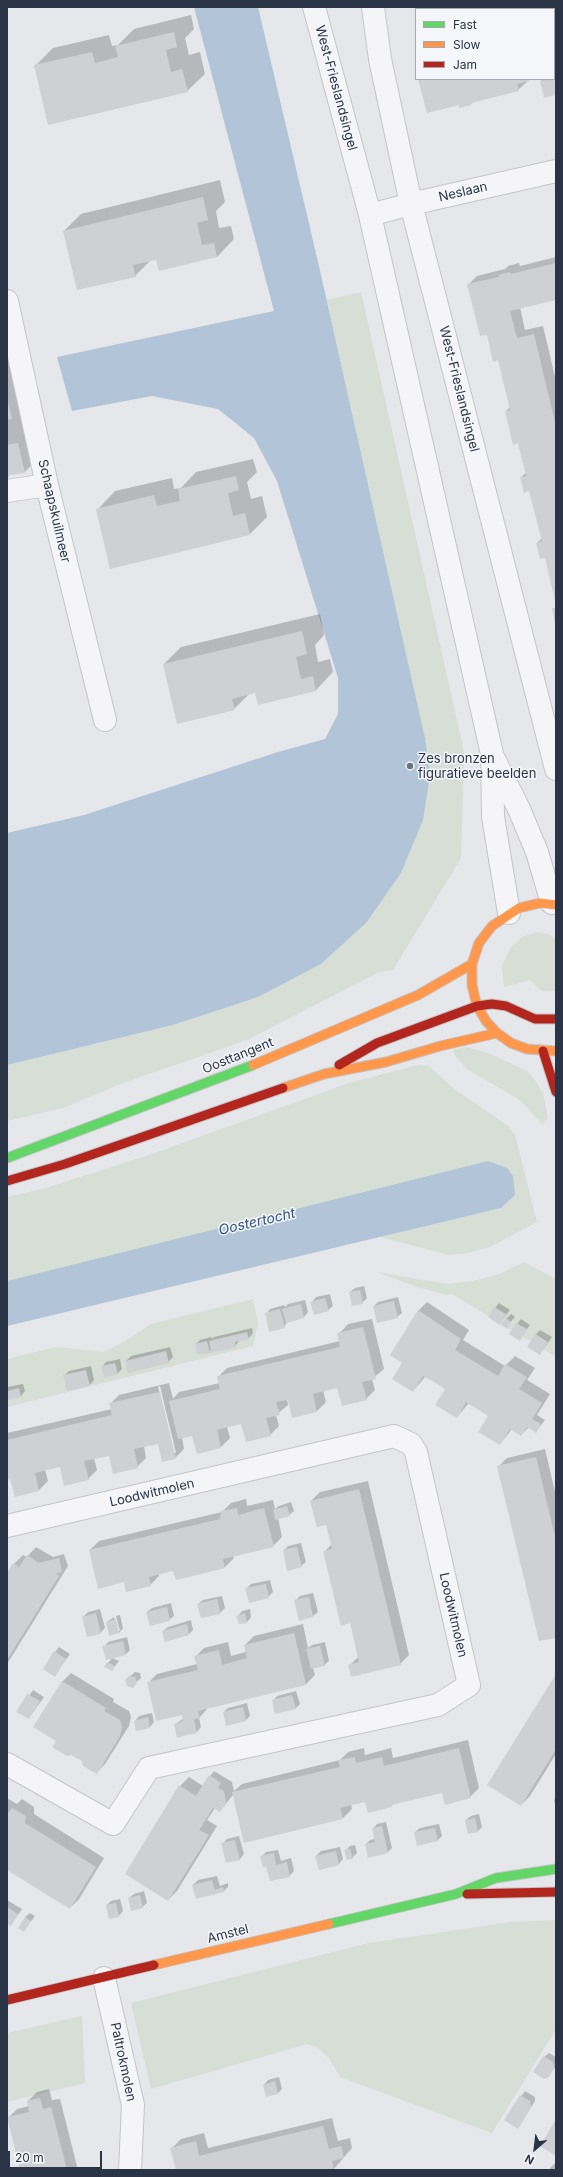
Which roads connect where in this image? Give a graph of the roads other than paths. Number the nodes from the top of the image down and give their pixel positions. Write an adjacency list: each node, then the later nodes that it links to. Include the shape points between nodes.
1 (314, 7): 5 (street, West-Frieslandsingel)
2 (373, 7): 4 (street, West-Frieslandsingel, via 380,59)
3 (556, 171): 4 (street, Neslaan)
4 (411, 204): 5 (street, Neslaan); 11 (street, West-Frieslandsingel)
5 (370, 215): 10 (street, West-Frieslandsingel)
6 (7, 301): 7 (street, Schaapskuilmeer)
7 (47, 485): 8 (street); 9 (street, Schaapskuilmeer)
8 (7, 491)
9 (105, 720)
10 (492, 754): 12 (street, West-Frieslandsingel, via 537,852); 13 (street, West-Frieslandsingel, via 493,817)
11 (556, 769)
12 (554, 904): 13 (main road, via 530,905)
13 (509, 913): 14 (main road, via 492,926 479,944)
14 (472, 964): 15 (main road, via 472,985); 22 (main road, Oosttangent, via 418,995 253,1065)
15 (477, 1006): 16 (main road, via 506,1006 535,1019); 17 (main road); 20 (main road, via 377,1043)
16 (556, 1019)
17 (497, 1033): 18 (main road, via 511,1043); 20 (main road, via 386,1062)
18 (543, 1051): 19 (main road); 21 (main road)
19 (556, 1051)
20 (324, 1074): 23 (main road, via 65,1164)
21 (556, 1092)
22 (7, 1158)
23 (7, 1181)
24 (7, 1526): 25 (street, Loodwitmolen, via 394,1436 411,1444 416,1452 469,1685 438,1706 149,1768 113,1824)
25 (7, 1764)
26 (556, 1869): 28 (main road, Amstel, via 496,1878)
27 (556, 1892): 28 (main road, Amstel)
28 (456, 1894): 29 (main road, Amstel)
29 (104, 1978): 30 (main road, Amstel); 31 (street, Paltrokmolen, via 133,2104)
30 (7, 2000)
31 (130, 2170)

